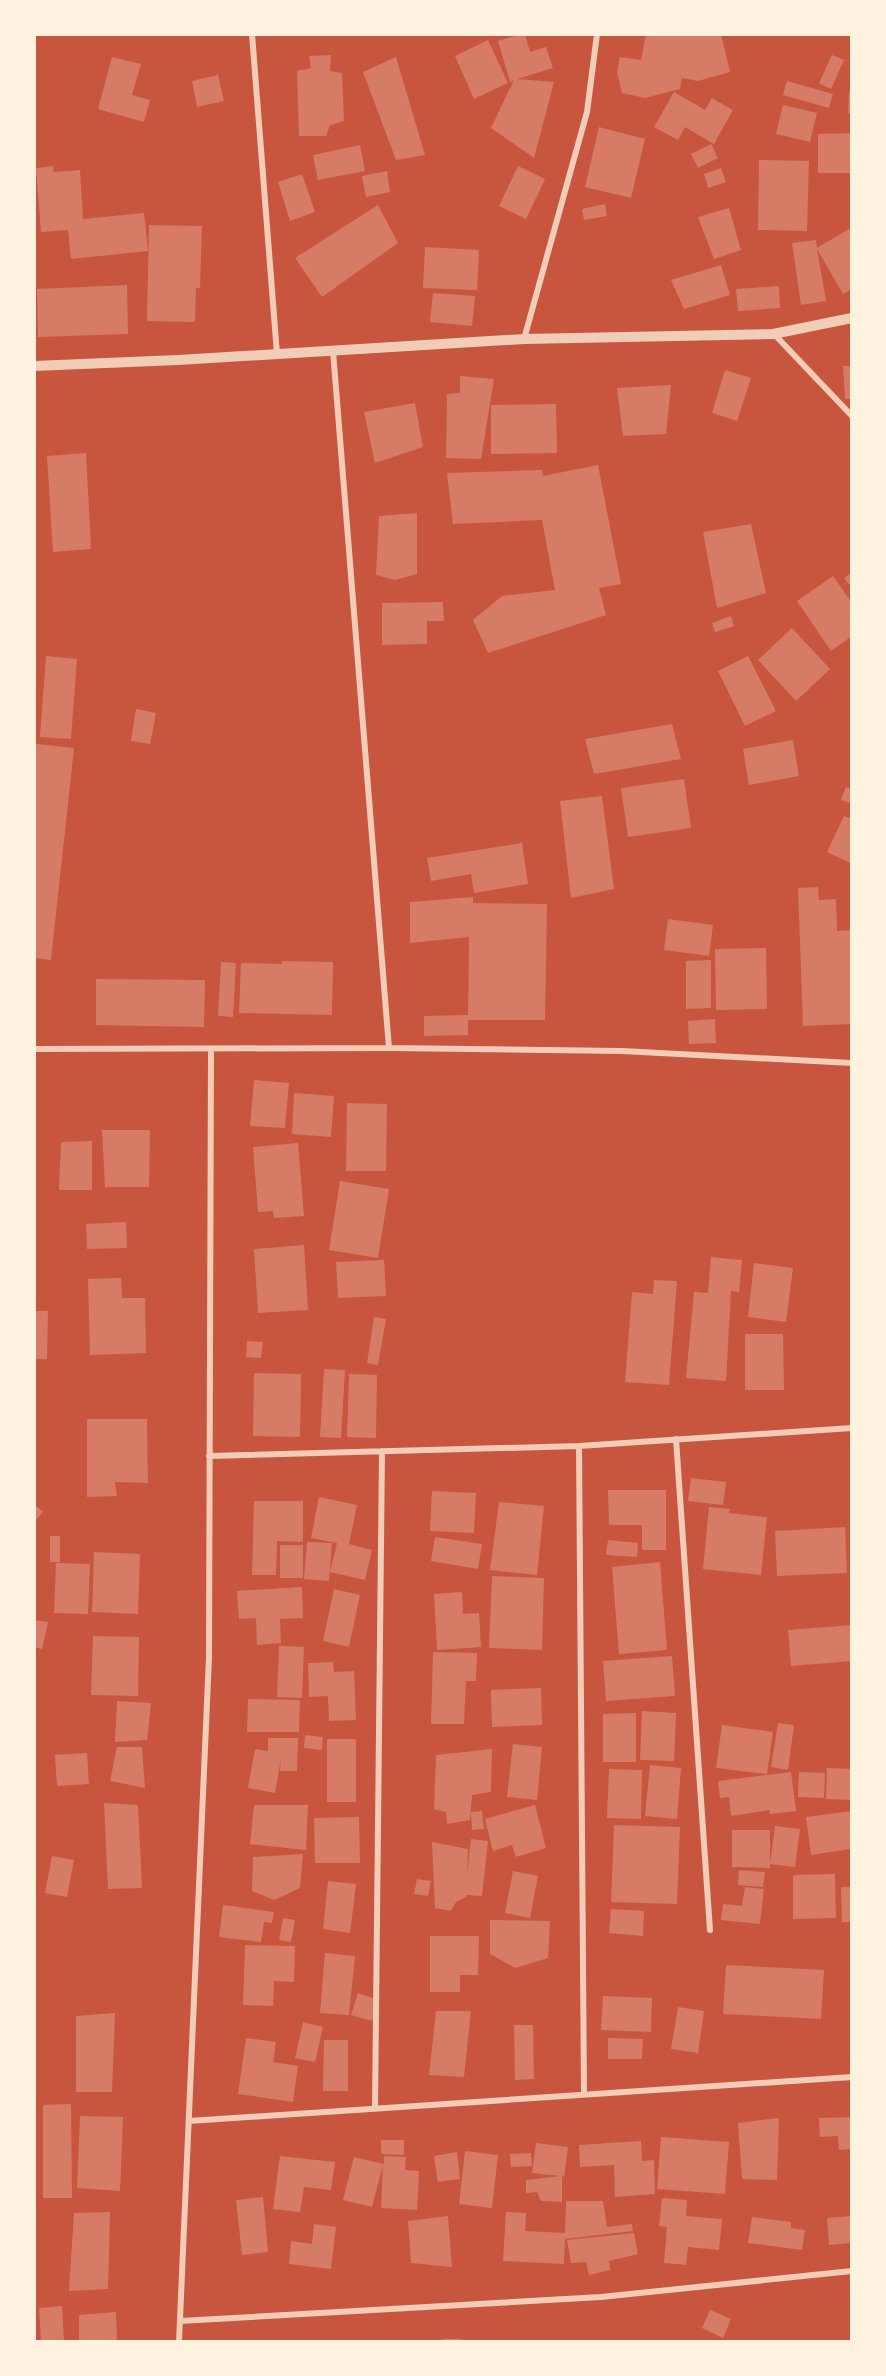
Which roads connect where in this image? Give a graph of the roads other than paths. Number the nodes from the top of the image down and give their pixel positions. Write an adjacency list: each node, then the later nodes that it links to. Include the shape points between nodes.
1 (252, 34): 7 (street)
2 (597, 34): 5 (street, via 586,112)
3 (852, 318): 4 (street)
4 (773, 334): 5 (street); 9 (street)
5 (524, 339): 6 (street)
6 (333, 351): 7 (street); 11 (street)
7 (277, 354): 8 (street)
8 (34, 366)
9 (852, 416)
10 (211, 1048): 11 (street); 12 (street); 18 (street)
11 (389, 1048): 13 (street, via 622,1051)
12 (34, 1049)
13 (852, 1063)
14 (852, 1428): 15 (street)
15 (676, 1440): 16 (street); 19 (street)
16 (579, 1446): 17 (street); 21 (street)
17 (382, 1451): 18 (street); 22 (street)
18 (209, 1456): 23 (street, via 208,1657)
19 (710, 1930)
20 (852, 2077): 21 (street)
21 (584, 2093): 22 (street)
22 (375, 2108): 23 (street)
23 (189, 2121): 25 (street)
24 (852, 2271): 25 (street, via 601,2297)
25 (180, 2321): 26 (street)
26 (179, 2342)

